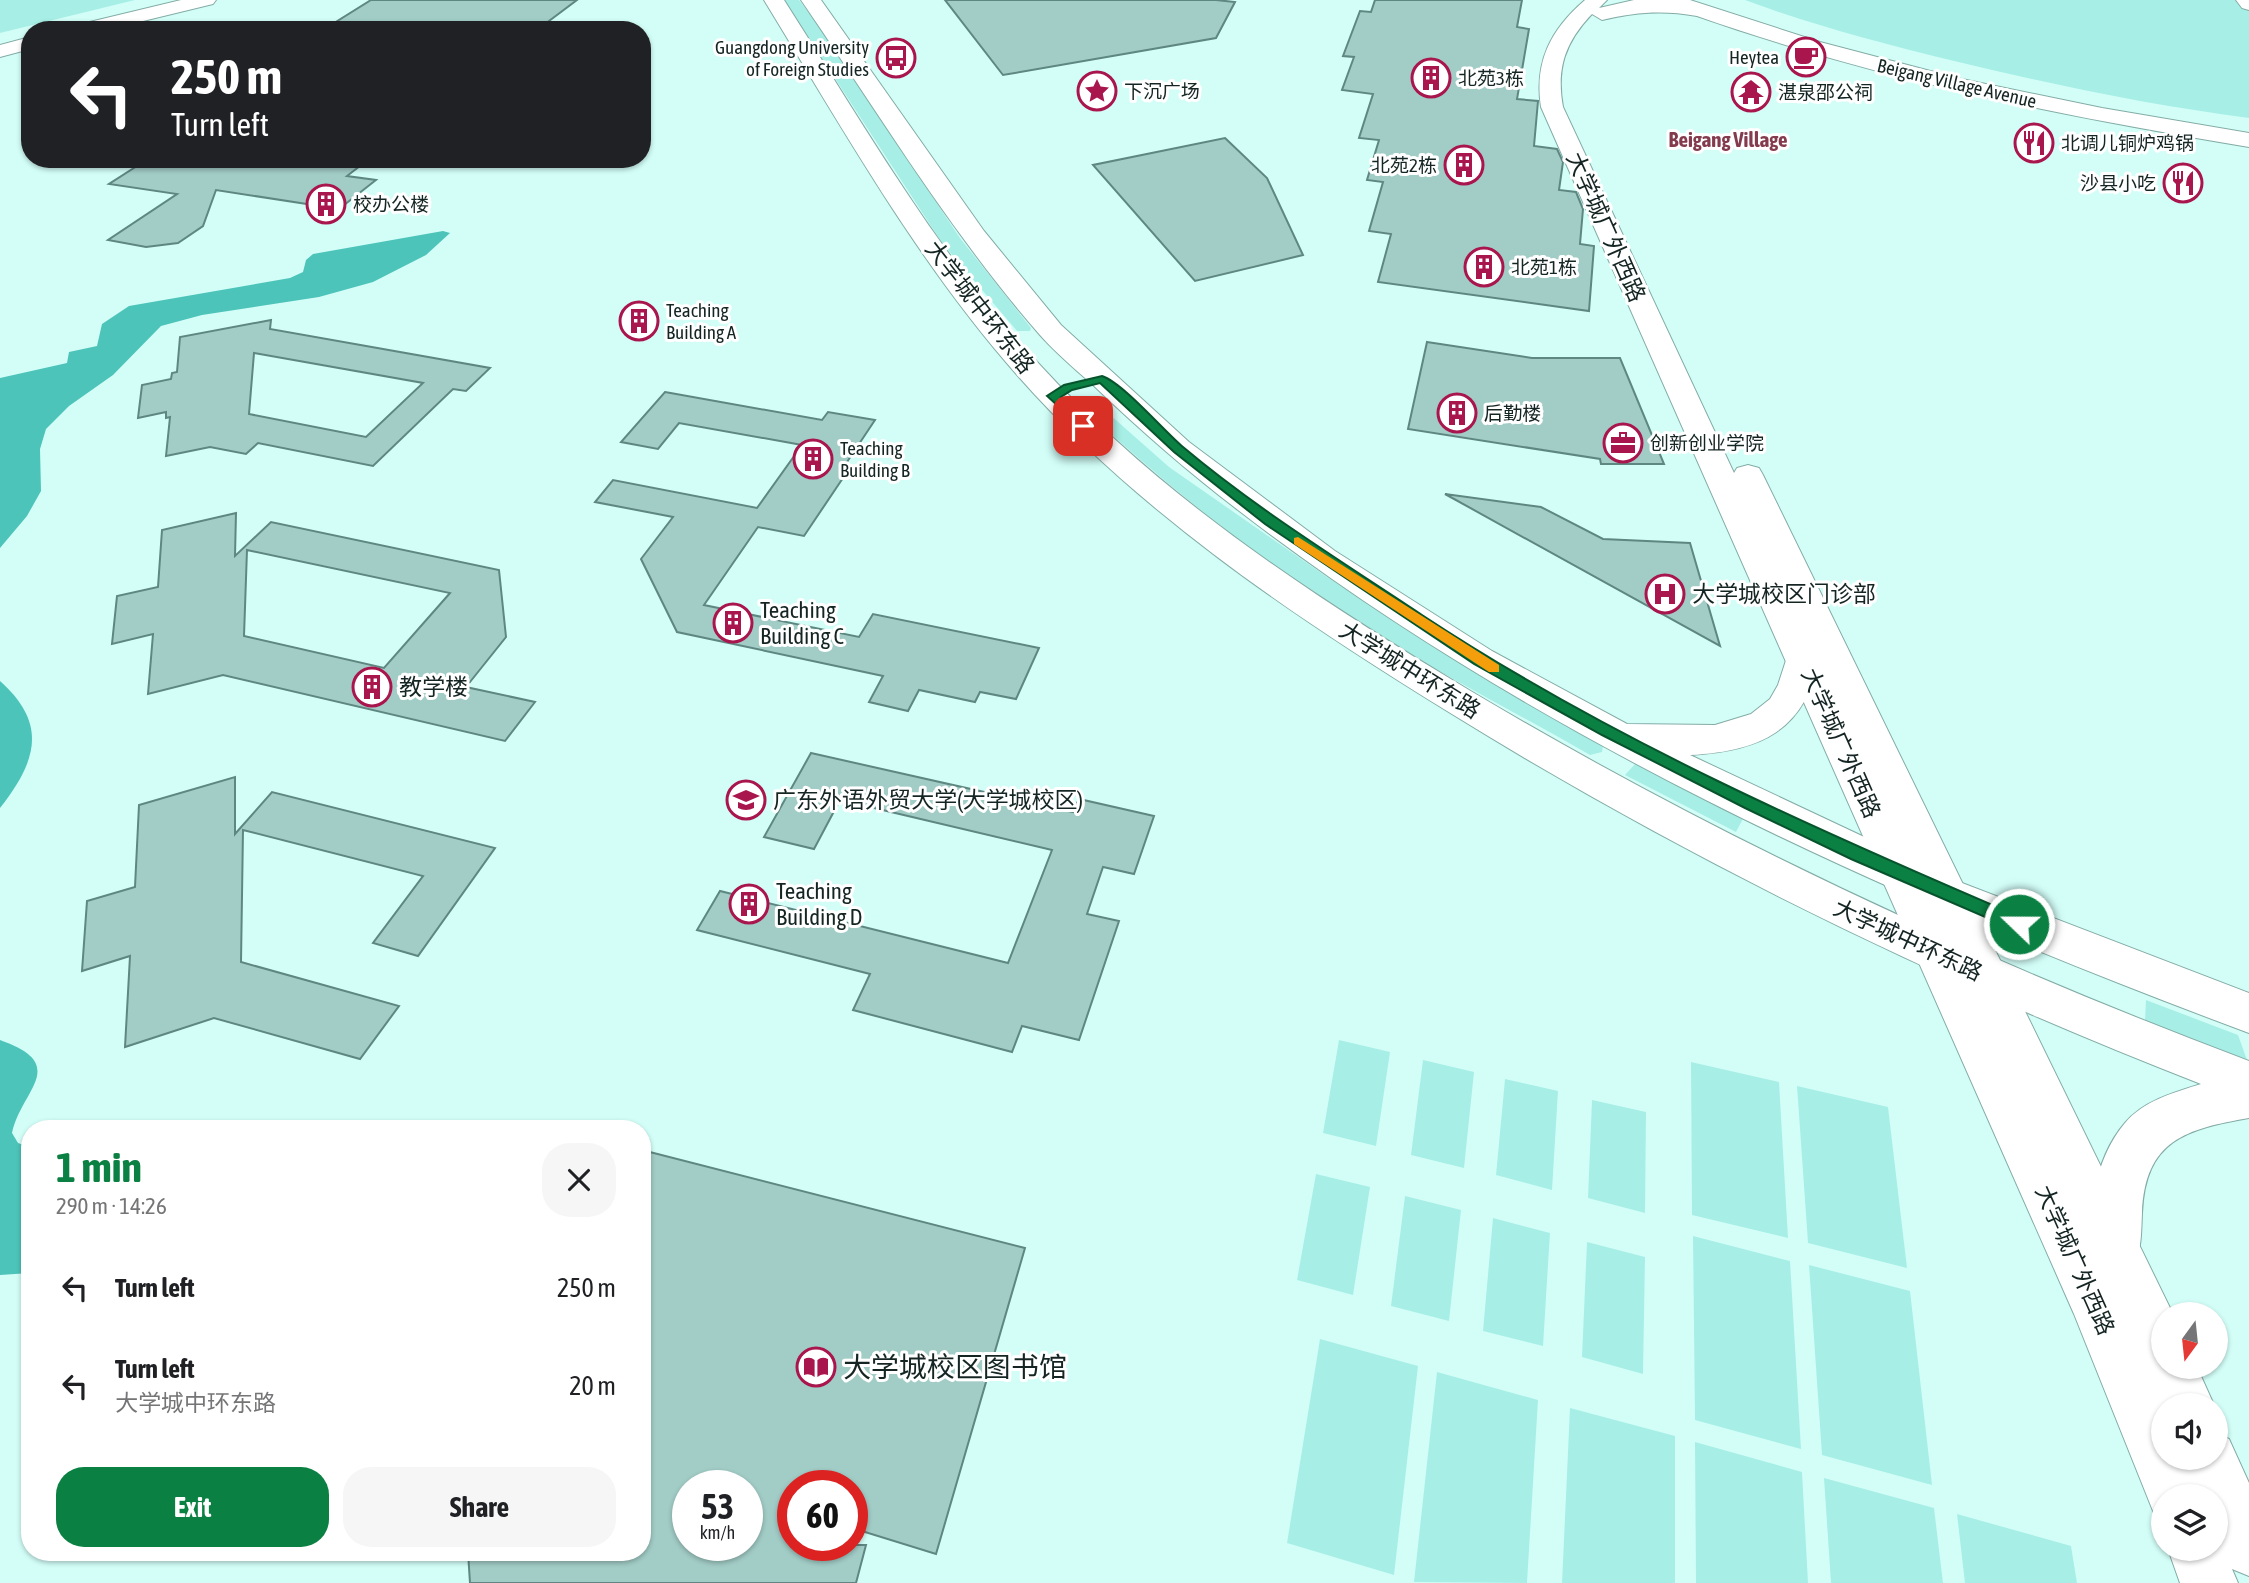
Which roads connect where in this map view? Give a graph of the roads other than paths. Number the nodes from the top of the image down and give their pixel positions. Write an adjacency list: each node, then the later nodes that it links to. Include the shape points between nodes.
1 (169, 0): 8 (main road)
2 (206, 0): 9 (main road)
3 (774, 0): 17 (main road, 大学城中环东路, via 934,251)
4 (811, 0): 16 (main road, 大学城中环东路, via 975,236)
5 (1671, 0): 7 (main road, Beigang Village Avenue)
6 (1606, 5): 7 (main road); 20 (main road, 大学城广外西路, via 1572,21 1556,44 1548,72 1552,107); 24 (main road, 大学城广外西路, via 1580,38 1569,62 1572,107)
7 (1698, 5): 14 (main road, Beigang Village Avenue, via 1969,79); 15 (main road, Beigang Village Avenue, via 1839,54 1964,86)
8 (83, 21)
9 (118, 21)
10 (21, 37): 11 (main road)
11 (0, 43)
12 (21, 45): 13 (main road)
13 (0, 51)
14 (2249, 131)
15 (2249, 140)
16 (1056, 336): 17 (main road); 18 (main road, 大学城中环东路)
17 (1010, 349): 19 (main road, 大学城中环东路)
18 (1102, 379): 19 (main road, via 1068,387); 21 (main road, 大学城中环东路, via 1196,464 1323,559 1480,660)
19 (1053, 396): 22 (main road, 大学城中环东路, via 1169,503 1257,570 1444,693)
20 (1802, 657): 21 (main road, via 1801,673 1789,701 1768,723 1751,731 1693,740); 23 (main road, 大学城广外西路)
21 (1615, 735): 22 (main road, via 1619,756); 23 (main road, 大学城中环东路)
22 (1594, 780): 25 (main road, 大学城中环东路)
23 (1900, 874): 24 (main road, 大学城中环东路); 25 (main road, 大学城广外西路)
24 (1948, 895): 26 (main road, 大学城广外西路); 27 (main road, 大学城中环东路)
25 (1938, 956): 26 (main road, 大学城中环东路); 33 (main road, 大学城广外西路, via 2095,1303)
26 (1987, 976): 28 (main road, 大学城中环东路); 30 (main road, 大学城广外西路)
27 (2249, 1013)
28 (2249, 1082)
29 (2249, 1097): 30 (main road, via 2181,1112 2141,1138 2122,1170)
30 (2117, 1248): 31 (main road, 大学城广外西路)
31 (2151, 1323)
32 (2215, 1470): 34 (main road)
33 (2170, 1484)
34 (2249, 1548)
35 (2201, 1561): 36 (main road)
36 (2209, 1583)

